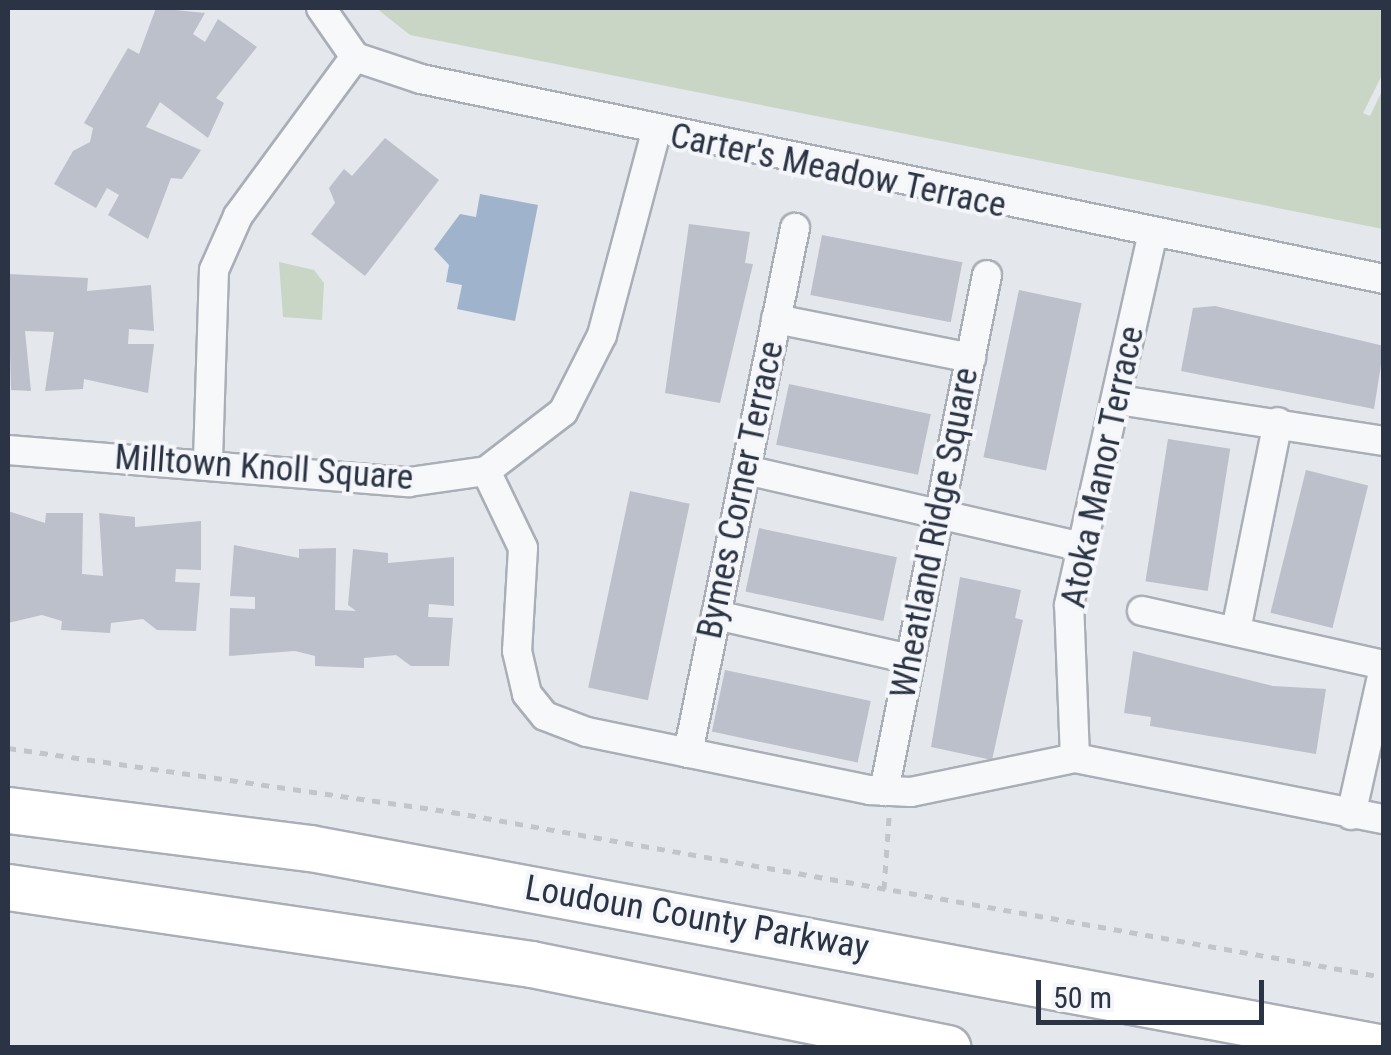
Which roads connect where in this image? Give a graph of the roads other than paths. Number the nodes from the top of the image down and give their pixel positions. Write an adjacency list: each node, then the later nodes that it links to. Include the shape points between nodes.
1 (321, 8): 2 (street)
2 (355, 58): 3 (street, Carter's Meadow Terrace); 14 (street, via 238,216 214,270)
3 (656, 132): 5 (street, Carter's Meadow Terrace); 16 (street, via 602,335 563,412)
4 (795, 228): 8 (street, Bymes Corner Terrace)
5 (1152, 238): 7 (street, Carter's Meadow Terrace); 10 (street, Atoka Manor Terrace)
6 (987, 275): 9 (street, Wheatland Ridge Square)
7 (1384, 280)
8 (776, 319): 9 (street); 15 (street, Bymes Corner Terrace)
9 (970, 358): 17 (street, Wheatland Ridge Square)
10 (1118, 400): 11 (street); 18 (street, Atoka Manor Terrace)
11 (1278, 422): 12 (street); 21 (street)
12 (1384, 441)
13 (8, 450): 14 (street, Milltown Knoll Square)
14 (208, 460): 16 (street, Milltown Knoll Square, via 410,482)
15 (746, 470): 17 (street); 20 (street, Bymes Corner Terrace)
16 (486, 472): 24 (street, via 523,548 517,651 527,694 545,716 587,732)
17 (939, 515): 18 (street); 22 (street, Wheatland Ridge Square)
18 (1082, 548): 25 (street, Atoka Manor Terrace, via 1068,648)
19 (1142, 612): 21 (street)
20 (716, 616): 22 (street); 24 (street, Bymes Corner Terrace)
21 (1236, 630): 23 (street)
22 (910, 659): 26 (street, Wheatland Ridge Square)
23 (1384, 666): 28 (street)
24 (688, 753): 26 (street)
25 (1075, 758): 26 (street); 28 (street)
26 (884, 791)
27 (8, 810): 32 (main road, Loudoun County Parkway, via 310,848)
28 (1351, 816): 29 (street)
29 (1384, 819)
30 (8, 887): 31 (main road, via 532,964)
31 (948, 1048)
32 (1383, 1048)

